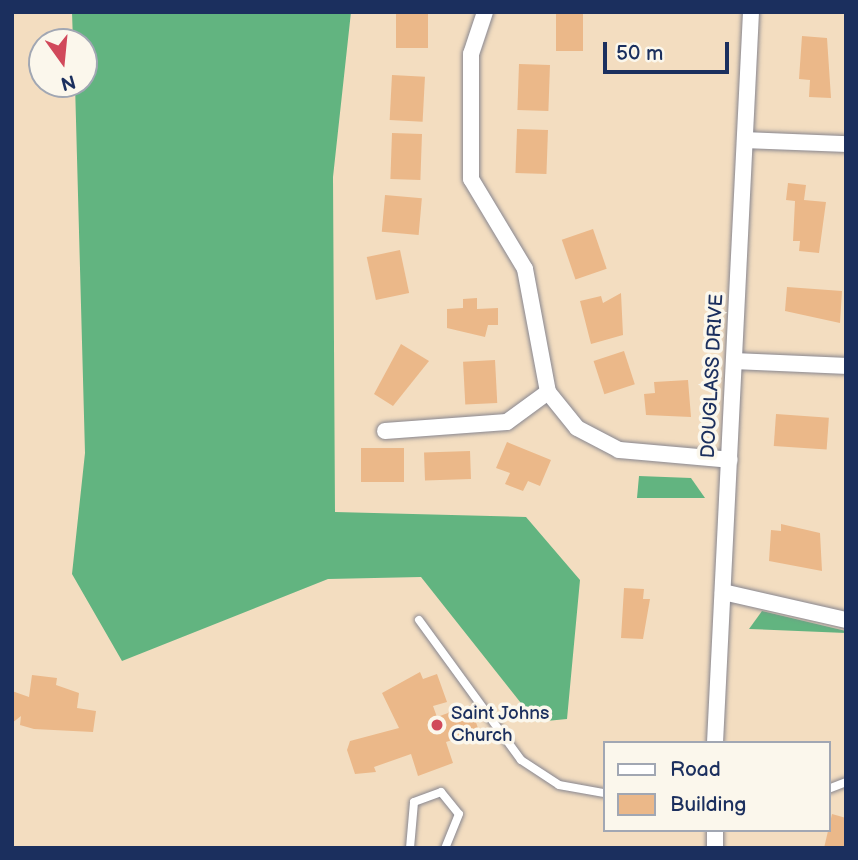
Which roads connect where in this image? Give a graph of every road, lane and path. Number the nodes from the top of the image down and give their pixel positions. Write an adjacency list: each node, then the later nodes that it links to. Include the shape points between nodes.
1 (485, 12): 7 (street, via 471,54 469,169 478,199 527,274)
2 (751, 12): 3 (street, DOUGLASS DRIVE)
3 (745, 140): 4 (street); 5 (street, DOUGLASS DRIVE)
4 (846, 144)
5 (736, 361): 6 (street); 9 (street, DOUGLASS DRIVE)
6 (846, 366)
7 (548, 392): 8 (street, via 507,422); 9 (street, via 578,428 619,450)
8 (385, 430)
9 (730, 460): 10 (street, DOUGLASS DRIVE)
10 (723, 592): 12 (street); 13 (street, DOUGLASS DRIVE)
11 (419, 620): 14 (lane, via 521,760 559,785)
12 (846, 620)
13 (715, 741)
14 (602, 793)
15 (410, 848): 16 (lane, via 414,802 441,792 459,814)
16 (444, 848)

